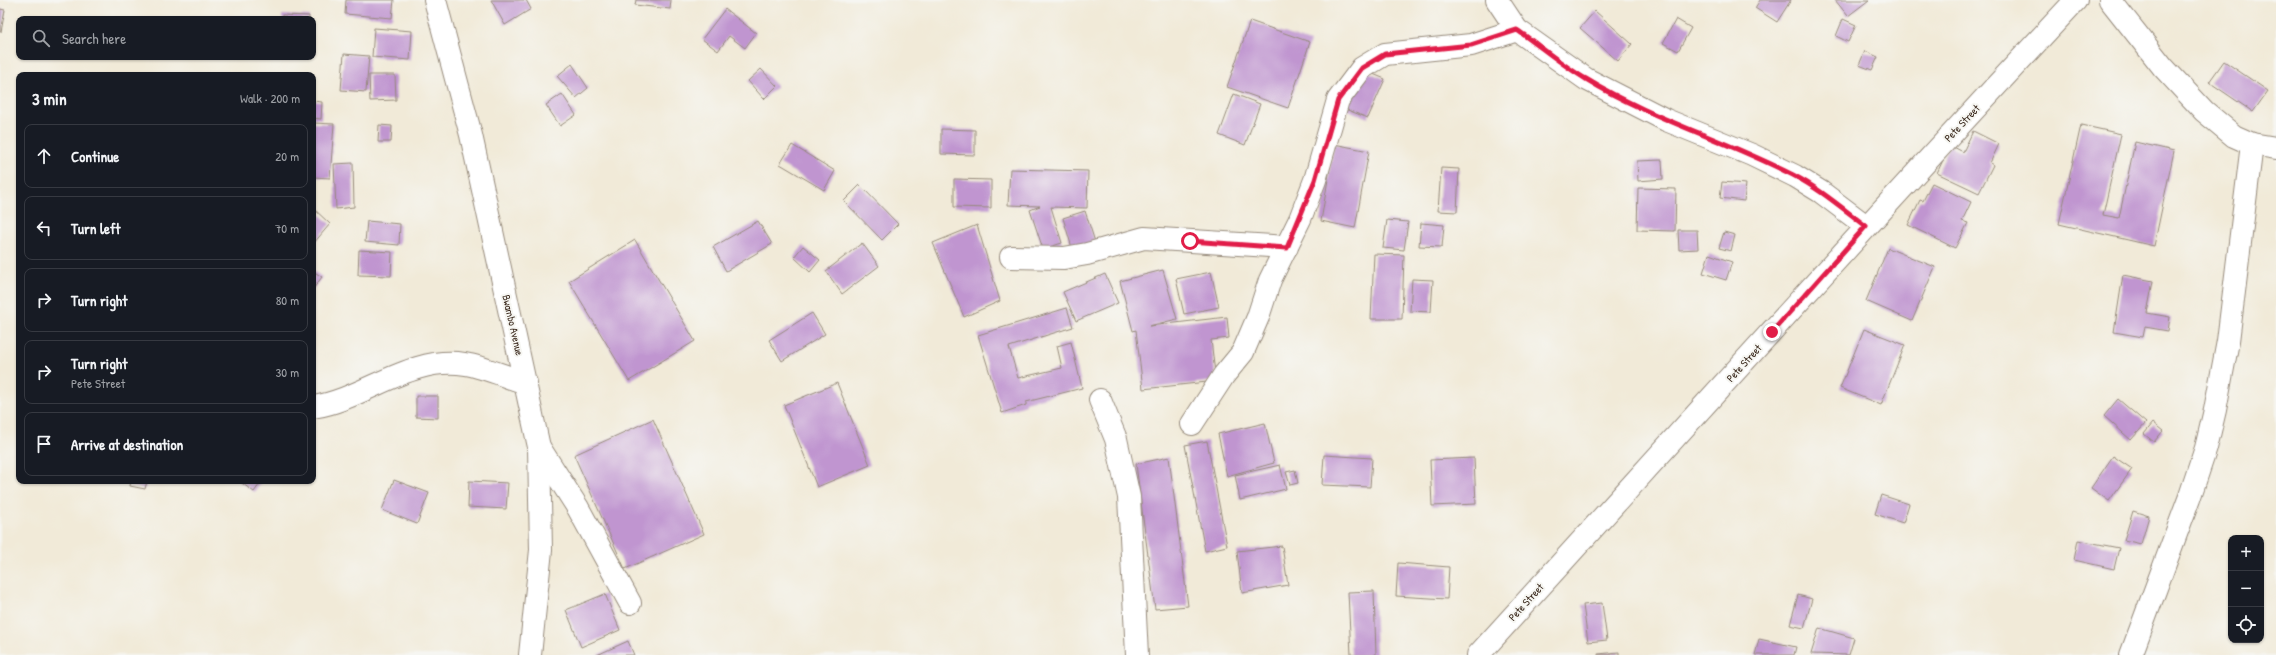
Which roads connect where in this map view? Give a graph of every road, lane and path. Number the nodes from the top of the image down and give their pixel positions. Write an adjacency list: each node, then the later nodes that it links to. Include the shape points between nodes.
1 (435, 0): 11 (street, Bwambo Avenue, via 471,135)
2 (1497, 0): 5 (street)
3 (2076, 0): 8 (street, Pete Street)
4 (2110, 0): 6 (street, via 2163,67 2204,111 2234,136)
5 (1517, 30): 8 (street, via 1586,80 1666,120 1752,155 1795,176); 9 (street, via 1471,45 1385,54 1362,68 1338,100 1315,180)
6 (2252, 144): 7 (street); 20 (street, via 2228,341 2215,410 2206,448 2189,498)
7 (2276, 148)
8 (1866, 226): 19 (street, Pete Street)
9 (1287, 248): 10 (street, via 1144,238 1064,258); 14 (street, via 1270,280 1243,352 1224,375)
10 (1011, 257)
11 (526, 383): 13 (street, via 465,364 430,365 407,371); 15 (street, Bwambo Avenue)
12 (1100, 400): 18 (street, via 1116,439 1129,498)
13 (316, 406)
14 (1192, 424)
15 (539, 447): 16 (street, via 578,508); 17 (street, Bwambo Avenue, via 541,550)
16 (630, 603)
17 (530, 655)
18 (1137, 655)
19 (1478, 655)
20 (2131, 655)

